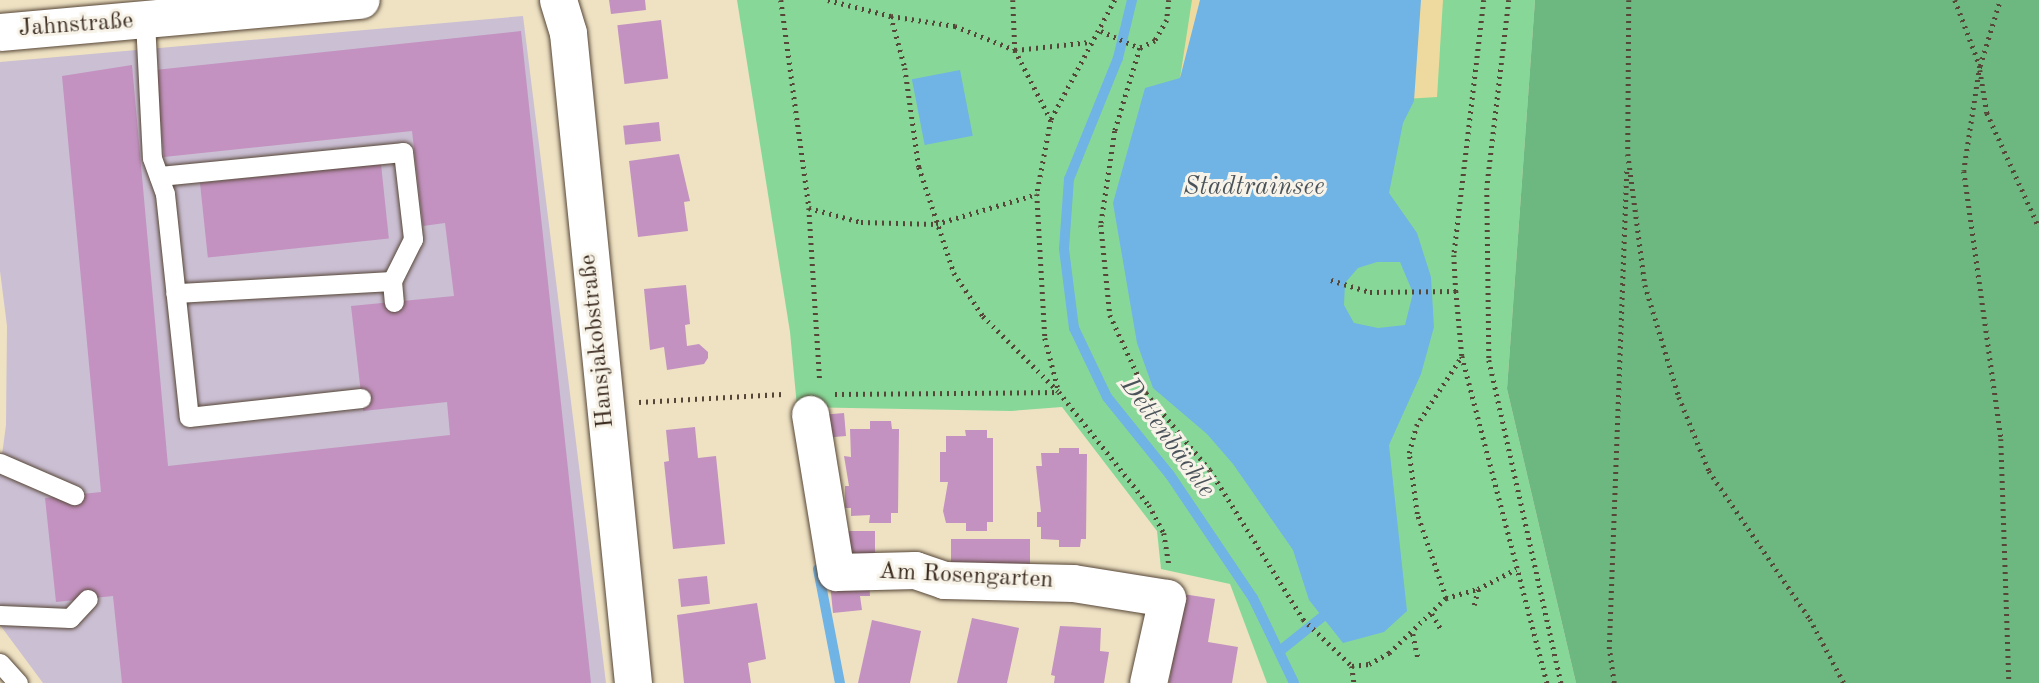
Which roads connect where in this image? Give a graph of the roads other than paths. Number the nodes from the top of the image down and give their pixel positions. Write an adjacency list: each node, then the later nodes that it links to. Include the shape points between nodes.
1 (360, 0): 3 (street, Jahnstraße)
2 (558, 0): 18 (street, Hansjakobstraße, via 568,33)
3 (230, 7): 4 (street, Jahnstraße)
4 (145, 21): 5 (street, Jahnstraße); 6 (lane, via 152,158)
5 (0, 32)
6 (159, 176): 7 (lane, via 402,152 413,239); 8 (lane, via 165,194)
7 (392, 281): 8 (lane); 9 (lane)
8 (175, 293): 11 (lane, via 189,417)
9 (394, 302)
10 (812, 397): 19 (street, Am Rosengarten, via 836,572 915,570 944,580 1073,583 1167,598)
11 (361, 398)
12 (0, 463): 13 (lane)
13 (74, 495)
14 (88, 599): 15 (lane, via 70,618)
15 (0, 615)
16 (0, 663): 17 (lane)
17 (18, 683)
18 (633, 683)
19 (1148, 683)

